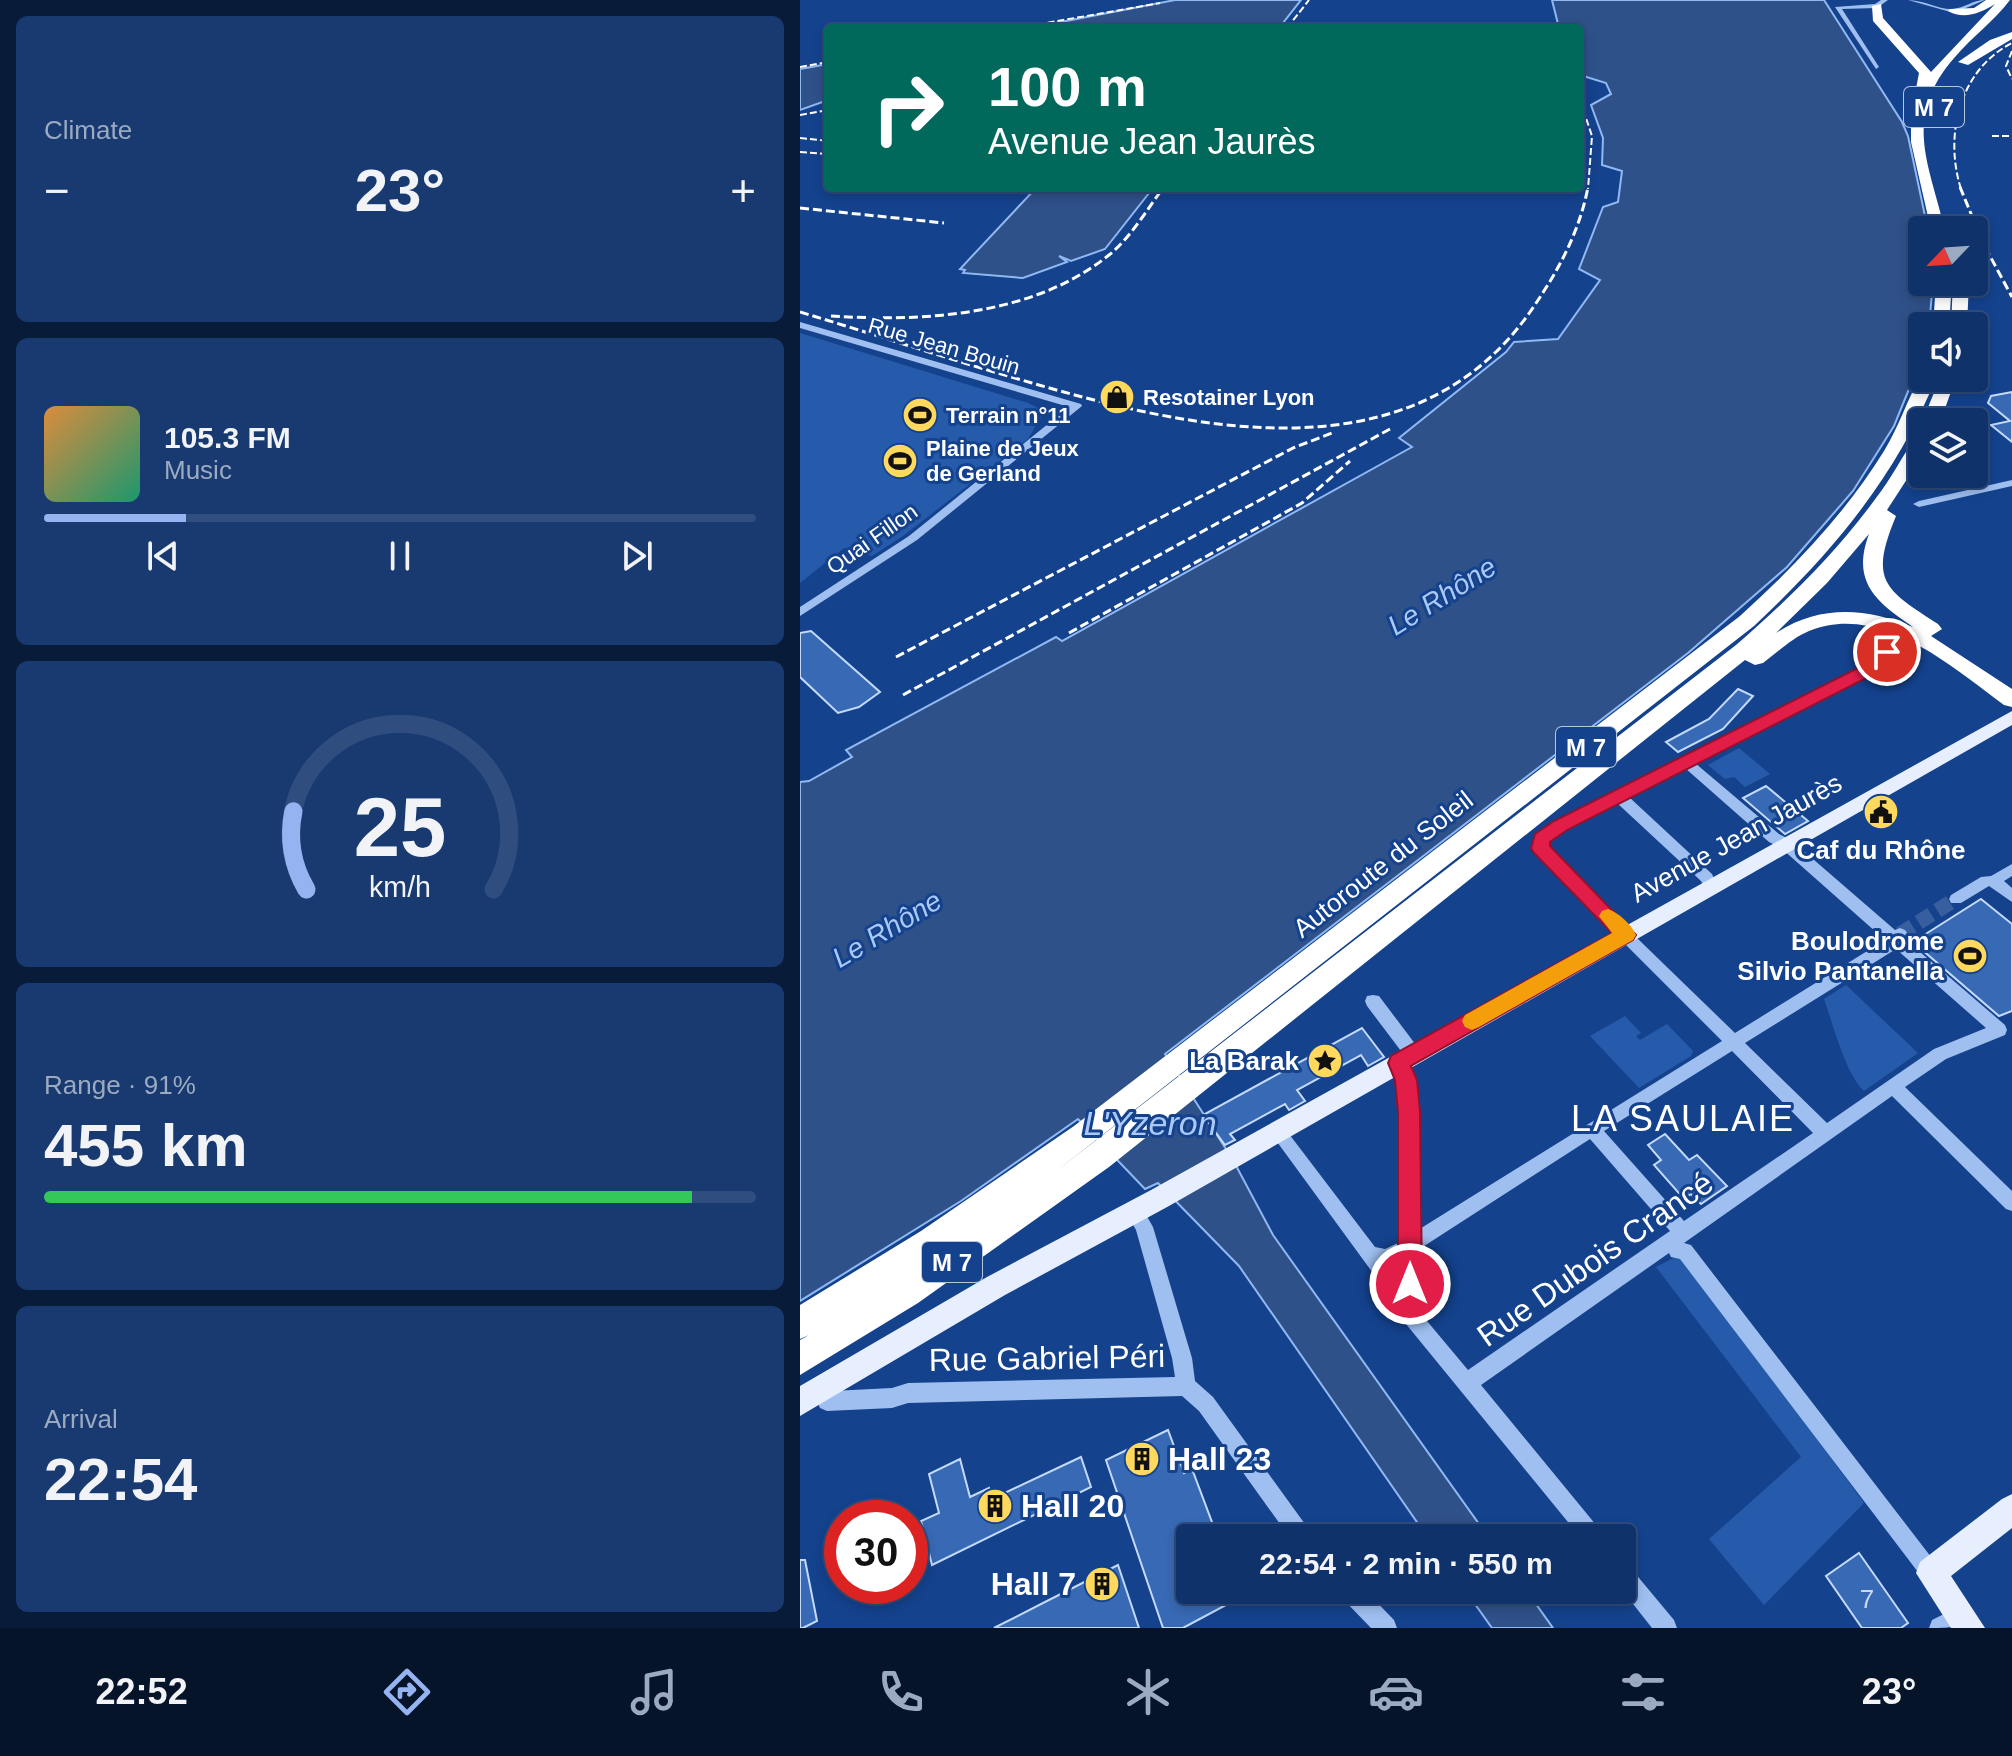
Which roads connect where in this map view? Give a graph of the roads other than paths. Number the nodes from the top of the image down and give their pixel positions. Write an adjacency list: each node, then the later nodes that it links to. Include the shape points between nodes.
1 (1830, 0): 7 (street)
2 (1911, 0): 9 (street)
3 (1982, 0): 9 (street)
4 (1994, 0): 9 (highway, via 1975,11)
5 (2005, 0): 14 (highway, M 7, via 1932,78)
6 (1881, 3): 7 (street); 14 (highway, via 1877,19 1925,73)
7 (1838, 7): 12 (street)
8 (2012, 10): 11 (highway, M 7)
9 (1954, 11)
10 (2012, 35): 11 (highway)
11 (1964, 62): 13 (highway, M 7)
12 (1876, 67)
13 (1937, 99)
14 (1920, 104): 15 (highway, M 7, via 1917,133)
15 (1935, 216)
16 (800, 325): 18 (street, Rue Jean Bouin)
17 (1922, 392): 42 (highway, Autoroute du Soleil / M 7, via 1868,491 1767,603)
18 (1077, 406): 23 (street, Quai Fillon, via 913,538)
19 (1908, 463): 28 (highway, Autoroute du Soleil / M 7, via 1864,528 1798,602)
20 (1908, 468): 25 (highway, via 1871,549 1875,581 1900,608)
21 (2012, 483): 22 (street)
22 (1919, 504)
23 (800, 612)
24 (1887, 652): 29 (street, via 1878,665)
25 (2012, 685)
26 (2012, 700): 28 (highway, via 1905,630 1869,620 1830,619 1793,632)
27 (2012, 717): 31 (main road, Avenue Jean Jaurès)
28 (1642, 731): 42 (highway, Autoroute du Soleil / M 7)
29 (1687, 763): 30 (street); 31 (street)
30 (1619, 796): 34 (street); 37 (street, via 1561,825 1541,839 1541,848)
31 (1786, 844): 34 (main road, Avenue Jean Jaurès); 38 (street)
32 (2012, 869): 33 (street)
33 (1994, 881): 35 (street); 36 (street)
34 (1711, 887): 37 (main road, Avenue Jean Jaurès)
35 (2012, 896)
36 (1956, 899)
37 (1626, 935): 40 (street); 41 (main road, Avenue Jean Jaurès)
38 (1898, 938): 40 (street); 43 (street, Rue Dubois Crancé, via 1999,1030 1940,1054)
39 (1373, 1001): 41 (street)
40 (1734, 1042): 44 (street); 46 (street)
41 (1406, 1058): 45 (main road, Avenue Jean Jaurès); 51 (street)
42 (1189, 1072): 47 (highway, Autoroute du Soleil / M 7)
43 (1893, 1086): 46 (street, Rue Dubois Crancé); 48 (street)
44 (1593, 1130): 50 (street); 51 (street)
45 (1277, 1131): 49 (main road, Avenue Jean Jaurès); 52 (street)
46 (1826, 1134): 50 (street, Rue Dubois Crancé)
47 (1092, 1147): 53 (highway, Autoroute du Soleil / M 7); 55 (highway, Autoroute du Soleil / M 7, via 907,1292)
48 (2012, 1203)
49 (1135, 1212): 57 (street, via 1145,1230); 58 (main road, Avenue Jean Jaurès)
50 (1680, 1242): 56 (street, Rue Dubois Crancé); 62 (street)
51 (1411, 1243): 52 (street, via 1393,1255); 54 (street, via 1410,1284)
52 (1370, 1254): 54 (street)
53 (800, 1323)
54 (1421, 1328): 56 (street)
55 (800, 1359)
56 (1467, 1383): 61 (street)
57 (1186, 1386): 58 (street, Rue Gabriel Péri, via 908,1393 827,1401); 60 (street, Rue Gabriel Péri, via 1206,1404)
58 (811, 1396)
59 (2012, 1509): 62 (main road)
60 (1293, 1524)
61 (1583, 1524)
62 (1931, 1573): 65 (main road)
63 (1636, 1590): 67 (street)
64 (1363, 1604): 66 (street)
65 (1957, 1624)
66 (1386, 1628)
67 (1666, 1628)

